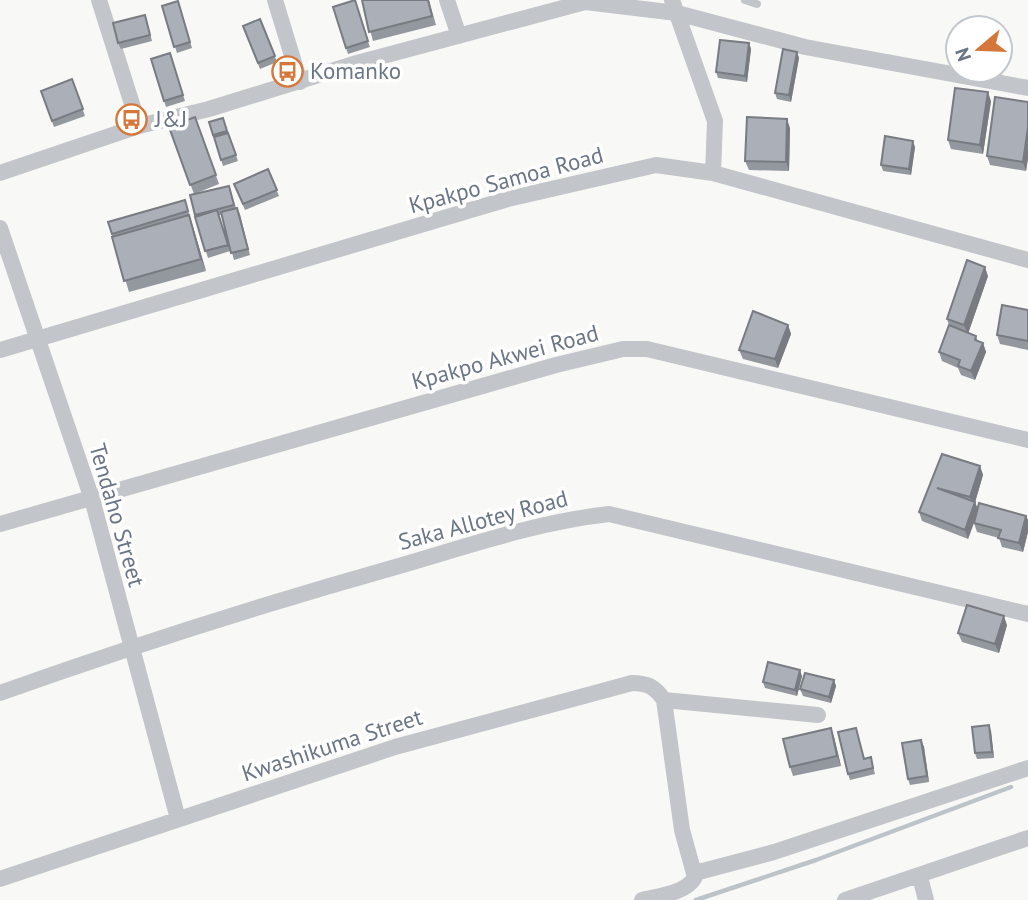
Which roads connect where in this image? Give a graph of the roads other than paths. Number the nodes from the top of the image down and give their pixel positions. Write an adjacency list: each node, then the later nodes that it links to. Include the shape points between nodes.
1 (99, 0): 10 (street)
2 (275, 0): 8 (street)
3 (447, 0): 7 (street)
4 (745, 0): 5 (lane)
5 (757, 4)
6 (674, 6): 7 (street, via 585,2); 9 (street, via 805,47); 12 (street, via 715,121)
7 (458, 36): 8 (street)
8 (300, 82): 10 (street)
9 (1028, 88)
10 (139, 126): 11 (street)
11 (0, 173)
12 (713, 173): 14 (street, Kpakpo Samoa Road); 15 (street, Kpakpo Samoa Road, via 656,165 508,199)
13 (0, 228): 15 (street, Tendaho Street)
14 (1028, 261)
15 (38, 339): 16 (street, Kpakpo Samoa Road); 18 (street, Tendaho Street)
16 (0, 349)
17 (1028, 440): 18 (street, Kpakpo Akwei Road, via 636,347 556,365)
18 (92, 499): 19 (street, Kpakpo Akwei Road); 21 (street, Tendaho Street)
19 (0, 524)
20 (1028, 614): 21 (street, Saka Allotey Road, via 609,514 549,523)
21 (131, 646): 22 (street, Saka Allotey Road); 26 (street, Tendaho Street)
22 (0, 692)
23 (666, 706): 24 (street); 26 (street, Kwashikuma Street, via 656,689 632,683 396,747); 28 (street, via 682,830)
24 (818, 715)
25 (1028, 768): 28 (street, via 774,852)
26 (178, 820): 30 (street, Kwashikuma Street)
27 (1028, 838): 29 (street)
28 (695, 873): 31 (street, via 692,882)
29 (920, 877): 32 (street); 33 (street)
30 (0, 879)
31 (642, 900)
32 (845, 900)
33 (926, 900)

